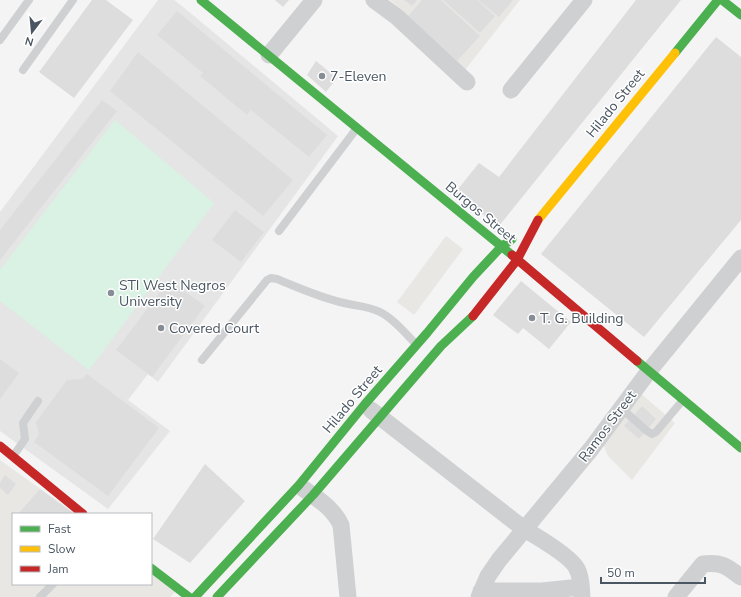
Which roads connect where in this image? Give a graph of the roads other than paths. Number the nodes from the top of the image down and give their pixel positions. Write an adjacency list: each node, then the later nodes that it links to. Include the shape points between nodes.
1 (29, 0): 10 (lane)
2 (73, 0): 12 (lane)
3 (201, 0): 11 (main road, Burgos Street)
4 (314, 0): 11 (street)
5 (374, 0): 13 (street, via 397,17)
6 (584, 0): 14 (street)
7 (718, 0): 16 (main road, Hilado Street)
8 (722, 0): 9 (main road)
9 (741, 15)
10 (0, 40)
11 (268, 55): 15 (main road, Burgos Street)
12 (23, 70)
13 (467, 82)
14 (511, 90)
15 (357, 128): 17 (lane); 18 (main road, Burgos Street)
16 (535, 224): 18 (main road, Hilado Street); 20 (main road, Hilado Street)
17 (279, 232)
18 (501, 247): 20 (main road, Burgos Street); 21 (main road, Hilado Street)
19 (741, 258): 25 (street, Ramos Street)
20 (517, 260): 23 (main road, Hilado Street, via 474,315); 25 (main road, Burgos Street)
21 (427, 333): 22 (main road, Hilado Street); 23 (main road)
22 (417, 345): 24 (lane, via 380,312 365,306 325,298 271,278); 28 (main road, Hilado Street)
23 (442, 346): 30 (main road, Hilado Street)
24 (202, 360)
25 (649, 371): 26 (main road, Burgos Street); 29 (street, Ramos Street)
26 (684, 399): 29 (lane, via 652,434); 32 (main road, Burgos Street)
27 (38, 401): 33 (lane, via 23,423 25,439)
28 (365, 404): 30 (street); 34 (main road, Hilado Street)
29 (621, 408): 37 (street, Ramos Street, via 591,449)
30 (380, 418): 35 (main road, Hilado Street); 37 (street)
31 (0, 446): 33 (main road)
32 (741, 448)
33 (14, 456): 36 (main road)
34 (299, 485): 35 (street); 45 (main road, Hilado Street)
35 (313, 495): 46 (main road, Hilado Street); 47 (street, via 336,515 341,525)
36 (82, 513)
37 (524, 529): 41 (street, via 577,567); 42 (street, Ramos Street, via 488,576)
38 (152, 569): 44 (main road)
39 (741, 577): 48 (street, via 727,566 715,563 702,564)
40 (52, 585): 43 (lane)
41 (581, 592): 42 (street)
42 (480, 594)
43 (40, 597)
44 (189, 597)
45 (195, 597)
46 (217, 597)
47 (348, 597)
48 (676, 597)

